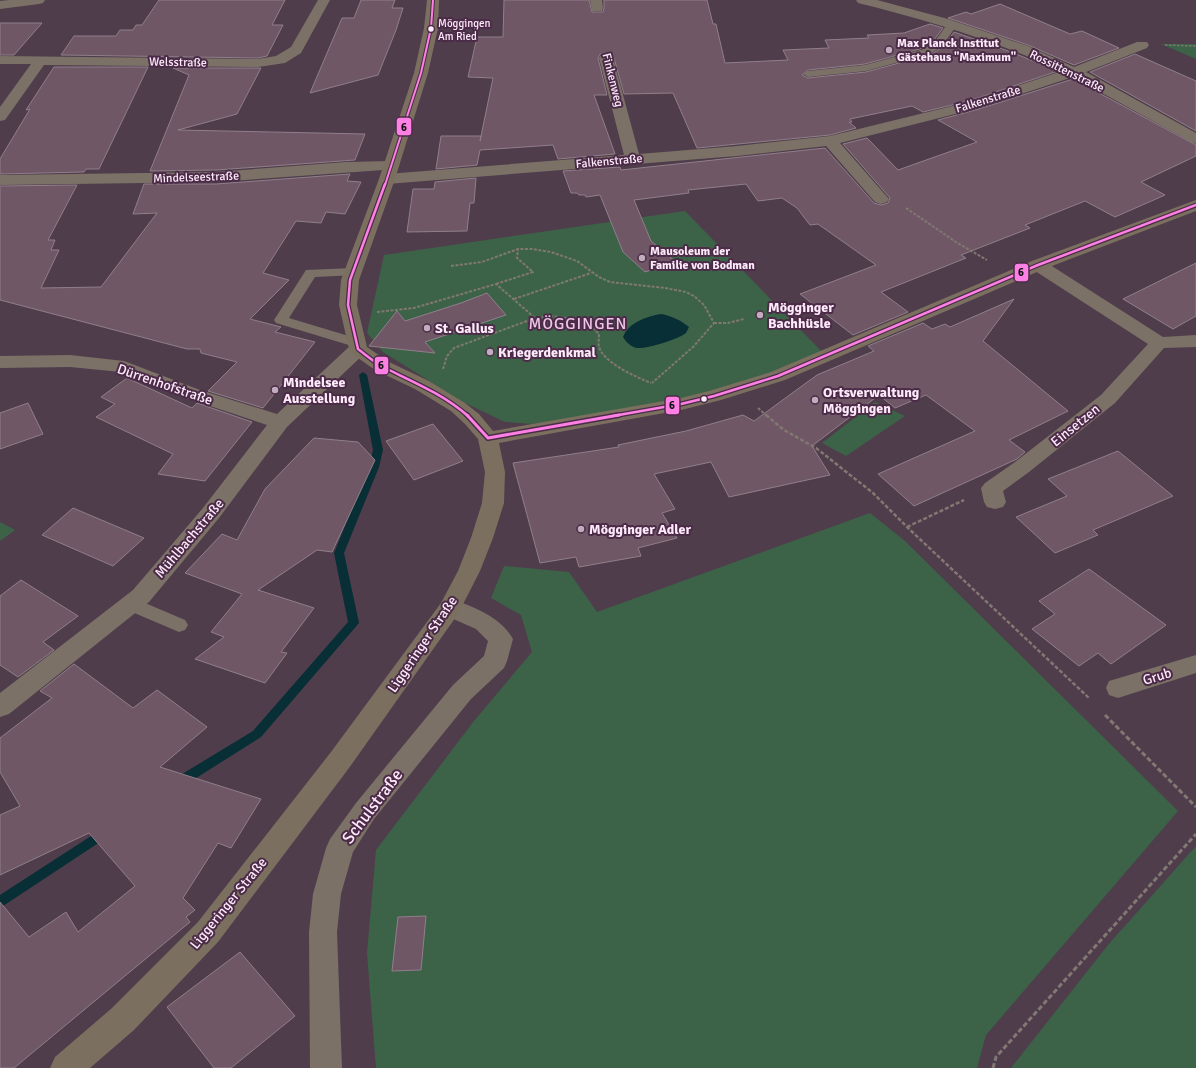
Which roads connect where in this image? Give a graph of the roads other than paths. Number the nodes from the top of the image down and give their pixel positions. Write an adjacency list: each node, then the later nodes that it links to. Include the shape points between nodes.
1 (39, 0): 5 (street)
2 (324, 0): 10 (street, Welsstraße, via 296,50 280,60 258,63)
3 (433, 0): 17 (street, via 421,73)
4 (862, 0): 6 (street, Rossittenstraße)
5 (0, 5)
6 (952, 25): 11 (street, Rossittenstraße, via 1000,41); 12 (lane, via 939,43 928,51 866,68)
7 (1142, 45): 11 (street, Falkenstraße)
8 (606, 58): 16 (street, Finkenweg)
9 (0, 60): 10 (street, Welsstraße)
10 (40, 61): 13 (street)
11 (1074, 72): 14 (street, Rossittenstraße); 15 (street, Falkenstraße, via 974,105)
12 (808, 74)
13 (0, 117)
14 (1196, 139)
15 (830, 141): 16 (street, Falkenstraße); 19 (street)
16 (633, 159): 17 (street, Falkenstraße)
17 (389, 173): 18 (street, Mindelseestraße, via 346,167 216,177); 22 (street)
18 (0, 180)
19 (881, 199)
20 (1196, 206): 21 (street)
21 (1038, 265): 24 (street); 28 (street, via 778,376 736,390 681,404)
22 (353, 272): 25 (street, via 348,305); 25 (lane, via 311,273 281,320)
23 (1196, 341): 24 (street)
24 (1159, 343): 29 (street, Einsetzen, via 1108,399 1022,468 992,488)
25 (357, 346): 27 (street, Mühlbachstraße); 28 (street, Liggeringer Straße, via 382,366 444,398 472,419)
26 (0, 362): 27 (street, Dürrenhofstraße, via 70,361 124,367 193,394)
27 (280, 422): 30 (street, Mühlbachstraße, via 211,513 141,596)
28 (488, 438): 31 (street, Liggeringer Straße, via 495,472 493,503 469,571)
29 (995, 502)
30 (131, 604): 32 (lane); 35 (street, Mühlbachstraße)
31 (450, 608): 36 (street, Liggeringer Straße, via 340,760 208,932 123,1019); 37 (street, Schulstraße, via 484,623 501,639 495,661 462,692 365,811 340,848 327,894 323,932)
32 (179, 625)
33 (1196, 664): 34 (street, Grub)
34 (1118, 688)
35 (0, 707)
36 (66, 1068)
37 (326, 1068)

